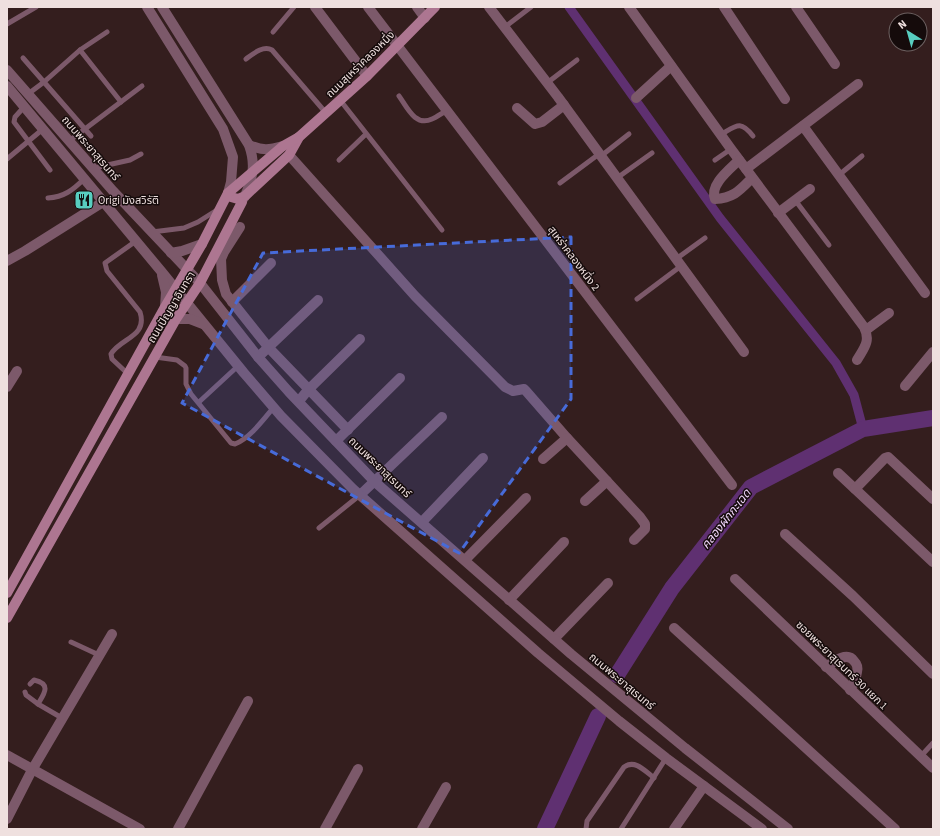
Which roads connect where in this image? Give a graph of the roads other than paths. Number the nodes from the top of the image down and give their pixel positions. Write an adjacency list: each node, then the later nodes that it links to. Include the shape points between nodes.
1 (36, 7): 15 (lane)
2 (147, 7): 77 (street, ถนนปัญญาอินทรา, via 223,129 233,157)
3 (162, 7): 55 (street, ถนนปัญญาอินทรา)
4 (294, 7): 18 (lane)
5 (315, 7): 27 (street)
6 (368, 7): 19 (street, สุเหร่าคลองหนึ่ง 2)
7 (417, 7): 14 (street)
8 (435, 7): 14 (main road, ถนนสุเหร่าคลองหนึ่ง)
9 (489, 7): 16 (street)
10 (531, 7): 16 (lane)
11 (629, 7): 25 (street)
12 (724, 7): 36 (street)
13 (796, 7): 24 (street)
14 (425, 18): 19 (main road, ถนนสุเหร่าคลองหนึ่ง)
15 (7, 24)
16 (504, 27): 29 (street)
17 (107, 32): 20 (lane)
18 (274, 32)
19 (397, 46): 27 (main road, ถนนสุเหร่าคลองหนึ่ง); 42 (street, สุเหร่าคลองหนึ่ง 2)
20 (80, 50): 28 (lane); 38 (lane)
21 (23, 58): 28 (lane)
22 (246, 59): 43 (lane, via 264,48 272,50)
23 (577, 60): 29 (lane)
24 (835, 64)
25 (671, 66): 35 (street); 49 (street)
26 (7, 70): 33 (street, ถนนพระยาสุเรนทร์)
27 (366, 76): 37 (main road, ถนนสุเหร่าคลองหนึ่ง)
28 (44, 82): 33 (lane); 46 (lane)
29 (547, 83): 39 (street)
30 (858, 84): 44 (street)
31 (7, 86): 40 (street)
32 (142, 86): 38 (lane)
33 (28, 94): 53 (street, ถนนพระยาสุเรนทร์)
34 (399, 96): 42 (lane, via 418,120 425,121)
35 (636, 98)
36 (785, 99)
37 (340, 100): 43 (main road, ถนนสุเหร่าคลองหนึ่ง); 47 (lane)
38 (121, 102): 46 (lane)
39 (564, 105): 41 (street, via 538,124); 61 (street)
40 (24, 106): 45 (street); 54 (lane, via 14,117 14,122)
41 (517, 108)
42 (446, 111): 135 (street, สุเหร่าคลองหนึ่ง 2)
43 (326, 113): 51 (main road, ถนนสุเหร่าคลองหนึ่ง)
44 (803, 126): 68 (street); 71 (street)
45 (43, 129): 54 (lane); 74 (street)
46 (85, 129): 50 (lane); 53 (lane)
47 (366, 134): 64 (lane); 85 (lane)
48 (629, 134): 61 (lane)
49 (720, 135): 52 (lane, via 741,125); 57 (street)
50 (91, 136)
51 (300, 136): 56 (main road, ถนนสุเหร่าคลองหนึ่ง); 60 (main road, ถนนสุเหร่าคลองหนึ่ง)
52 (753, 136)
53 (69, 141): 67 (street, ถนนพระยาสุเรนทร์)
54 (28, 142): 63 (lane); 69 (lane)
55 (249, 145): 56 (street, via 269,150); 70 (street, ถนนปัญญาอินทรา, via 253,157)
56 (283, 146): 70 (main road, ถนนสุเหร่าคลองหนึ่ง)
57 (731, 149): 65 (lane); 66 (street)
58 (652, 153): 72 (lane)
59 (141, 154): 67 (lane, via 130,160)
60 (289, 155): 79 (main road, ถนนสุเหร่าคลองหนึ่ง); 128 (street, via 415,296 489,372 510,390 524,389)
61 (600, 155): 72 (street); 75 (lane)
62 (862, 156): 71 (lane)
63 (7, 159)
64 (338, 160)
65 (716, 160)
66 (739, 160): 68 (street); 73 (street, via 715,185 715,199 732,196)
67 (93, 168): 86 (street, ถนนพระยาสุเรนทร์)
68 (746, 169): 73 (street)
69 (50, 170)
70 (253, 172): 77 (main road, ถนนสุเหร่าคลองหนึ่ง); 79 (street, ถนนปัญญาอินทรา)
71 (839, 175): 99 (street)
72 (617, 178): 94 (street)
73 (752, 178): 83 (street)
74 (84, 179): 78 (lane, via 59,198); 81 (street)
75 (560, 183)
76 (810, 189): 80 (street)
77 (228, 193): 79 (main road, via 231,198); 82 (main road, ถนนปัญญาอินทรา)
78 (48, 198)
79 (243, 199): 97 (main road, ถนนปัญญาอินทรา)
80 (795, 200): 83 (street); 90 (lane)
81 (103, 202): 88 (street); 92 (street)
82 (219, 209): 86 (lane, via 184,228); 89 (main road, ถนนปัญญาอินทรา)
83 (778, 213): 108 (street)
84 (240, 227): 102 (street, via 221,259 223,286)
85 (442, 230)
86 (151, 232): 91 (street, ถนนพระยาสุเรนทร์)
87 (705, 238): 94 (lane)
88 (136, 241): 96 (street); 118 (lane, via 105,263 107,271 141,316 141,325 137,333 111,354 112,359)
89 (202, 244): 91 (street); 95 (main road, ถนนปัญญาอินทรา)
90 (829, 245)
91 (171, 253): 95 (street, ถนนพระยาสุเรนทร์)
92 (7, 261)
93 (272, 262): 102 (street)
94 (679, 263): 100 (lane); 111 (street)
95 (187, 270): 97 (street, ถนนพระยาสุเรนทร์); 98 (main road, ถนนปัญญาอินทรา)
96 (161, 271): 98 (street); 104 (street, via 166,292)
97 (200, 283): 103 (main road, ถนนปัญญาอินทรา); 114 (street, ถนนพระยาสุเรนทร์)
98 (175, 290): 103 (street); 104 (main road, ถนนปัญญาอินทรา)
99 (925, 293)
100 (637, 299)
101 (318, 300): 110 (street)
102 (232, 302): 110 (street)
103 (186, 303): 106 (main road, ถนนปัญญาอินทรา); 107 (street)
104 (165, 307): 118 (main road, ถนนปัญญาอินทรา)
105 (889, 313): 108 (street)
106 (176, 319): 107 (street, via 190,319); 113 (main road, ถนนปัญญาอินทรา)
107 (203, 324): 116 (street)
108 (866, 330): 115 (street, via 868,340)
109 (360, 339): 122 (street)
110 (269, 348): 114 (street); 122 (street)
111 (744, 352)
112 (933, 352): 120 (street)
113 (155, 357): 124 (lane, via 177,360 185,366 186,384); 152 (main road, ถนนปัญญาอินทรา)
114 (258, 357): 123 (street, ถนนพระยาสุเรนทร์)
115 (857, 360)
116 (238, 366): 124 (lane); 125 (street)
117 (17, 371): 121 (street)
118 (128, 374): 150 (main road, ถนนปัญญาอินทรา)
119 (400, 378): 127 (street)
120 (905, 386)
121 (7, 387)
122 (308, 390): 123 (street); 127 (street)
123 (299, 401): 129 (street, ถนนพระยาสุเรนทร์)
124 (199, 402): 125 (lane, via 235,444 246,437)
125 (274, 407): 137 (street)
126 (442, 417): 134 (street)
127 (348, 430): 129 (street)
128 (567, 438): 131 (street); 133 (street)
129 (336, 441): 134 (street, ถนนพระยาสุเรนทร์)
130 (483, 458): 141 (street)
131 (543, 458)
132 (838, 473): 136 (street)
133 (607, 481): 140 (street); 144 (street, via 644,524 645,529)
134 (375, 482): 137 (street); 141 (street, ถนนพระยาสุเรนทร์)
135 (732, 485)
136 (855, 489): 139 (street, via 884,458 888,457); 147 (street)
137 (360, 495): 142 (lane); 169 (street, via 538,653)
138 (526, 498): 146 (street)
139 (933, 499)
140 (585, 501)
141 (422, 522): 146 (street, ถนนพระยาสุเรนทร์)
142 (319, 528)
143 (785, 534): 159 (street)
144 (634, 540)
145 (564, 542): 151 (street)
146 (465, 560): 151 (street, ถนนพระยาสุเรนทร์)
147 (933, 562)
148 (735, 579): 158 (street, ซอยพระยาสุเรนทร์ 30 แยก 1)
149 (608, 583): 155 (street)
150 (7, 593)
151 (509, 600): 155 (street, ถนนพระยาสุเรนทร์)
152 (7, 618)
153 (674, 628): 186 (street)
154 (112, 634): 157 (street)
155 (554, 639): 185 (street, ถนนพระยาสุเรนทร์, via 679,744)
156 (71, 642): 157 (lane)
157 (99, 654): 165 (street)
158 (826, 667): 161 (street, ซอยพระยาสุเรนทร์ 30 แยก 1); 161 (street, via 839,659 852,658 857,666 857,672)
159 (933, 674)
160 (30, 684): 164 (lane, via 37,680 46,689)
161 (850, 690): 168 (street, ซอยพระยาสุเรนทร์ 30 แยก 1)
162 (25, 692): 164 (lane)
163 (248, 701): 178 (street)
164 (38, 704): 165 (lane)
165 (62, 718): 172 (street)
166 (933, 743): 168 (lane)
167 (7, 755): 172 (street)
168 (920, 756): 170 (street, ซอยพระยาสุเรนทร์ 30 แยก 1)
169 (666, 758): 173 (lane); 174 (street)
170 (933, 768)
171 (358, 769): 179 (street)
172 (32, 770): 176 (street); 177 (street)
173 (654, 778): 181 (lane, via 635,764 624,767 587,821); 182 (lane)
174 (704, 786): 183 (street); 184 (street)
175 (446, 787): 180 (street)
176 (7, 819)
177 (140, 829)
178 (178, 829)
179 (325, 829)
180 (422, 829)
181 (586, 829)
182 (621, 829)
183 (674, 829)
184 (762, 829)
185 (788, 829)
186 (895, 829)

